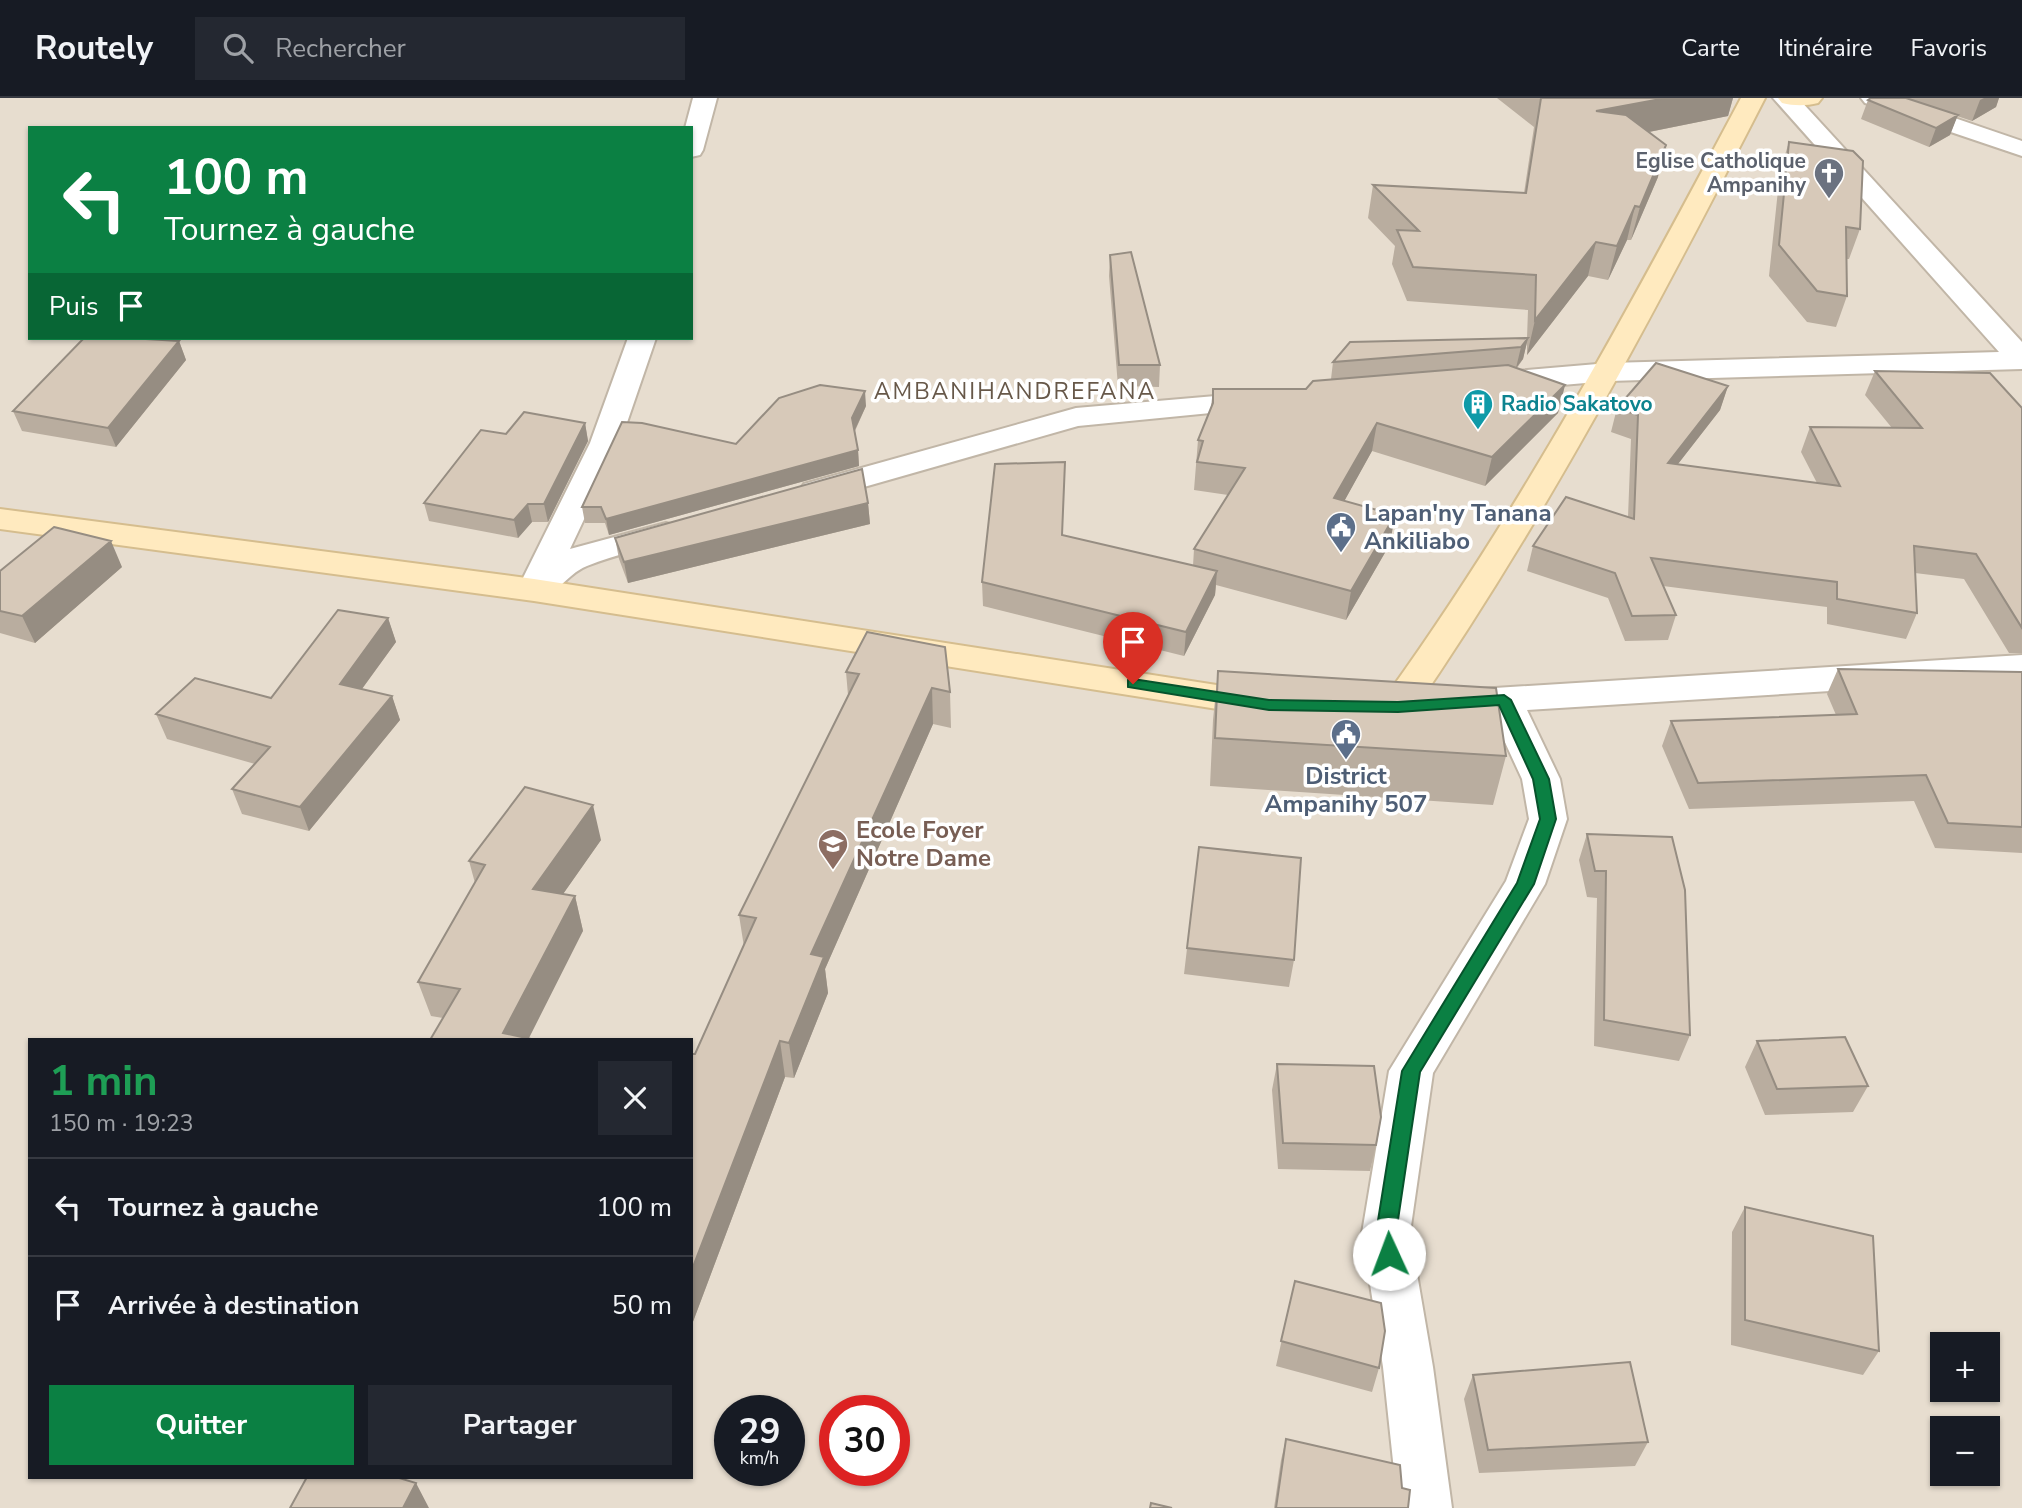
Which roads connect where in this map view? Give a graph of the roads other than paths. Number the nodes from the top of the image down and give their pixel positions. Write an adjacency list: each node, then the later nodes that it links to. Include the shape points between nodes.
1 (705, 98): 7 (street)
2 (1753, 98): 11 (main road)
3 (1785, 98): 10 (street)
4 (1790, 98): 5 (main road)
5 (1811, 98)
6 (1873, 98): 8 (street)
7 (693, 143)
8 (2022, 149)
9 (641, 340): 17 (street, via 605,443)
10 (2022, 360): 11 (street)
11 (1609, 372): 12 (street); 22 (main road, via 1453,632)
12 (1458, 385)
13 (1294, 399): 14 (street, via 1076,417)
14 (784, 499)
15 (0, 519): 17 (main road)
16 (692, 525): 17 (street, via 573,559)
17 (534, 590): 20 (main road, via 1269,705)
18 (2022, 667): 19 (street)
19 (1504, 700): 22 (street); 23 (street, via 1541,779 1548,819 1525,884 1411,1071 1386,1233)
20 (1295, 705)
21 (1346, 706): 22 (main road)
22 (1398, 707)
23 (1425, 1508)

